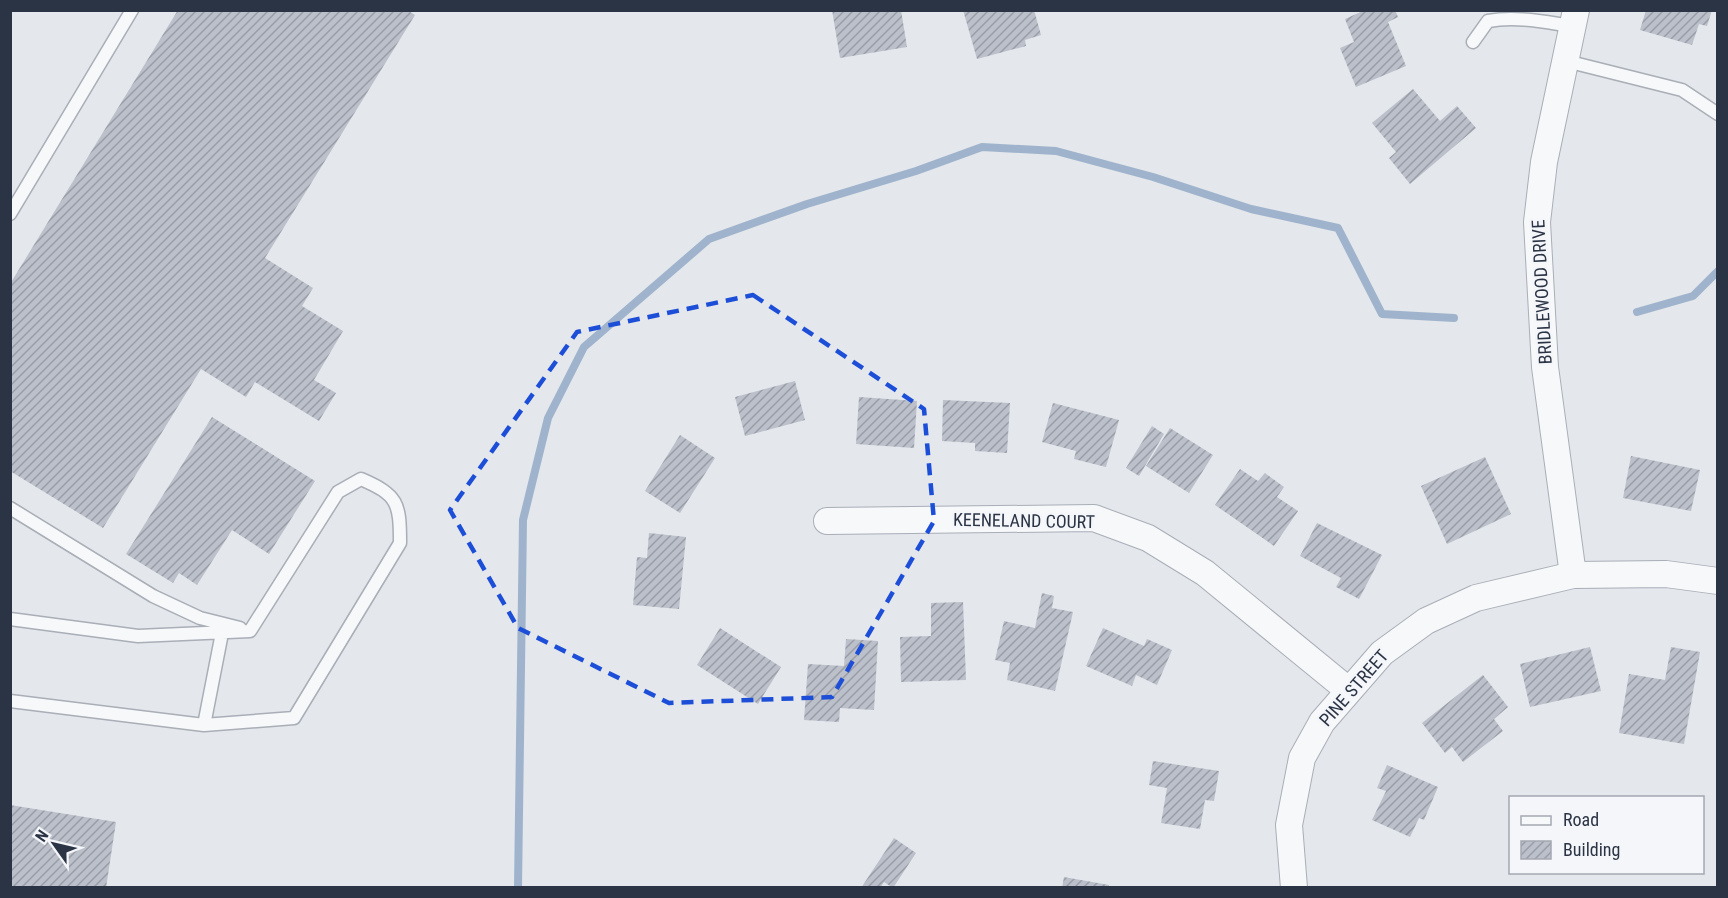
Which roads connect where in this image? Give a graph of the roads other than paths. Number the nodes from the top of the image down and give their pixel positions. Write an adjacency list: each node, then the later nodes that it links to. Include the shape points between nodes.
1 (132, 10): 6 (lane)
2 (1574, 19): 3 (lane, via 1488,21); 4 (street, BRIDLEWOOD DRIVE)
3 (1473, 42)
4 (1566, 61): 5 (lane, via 1682,90); 9 (street, BRIDLEWOOD DRIVE, via 1544,162 1537,222 1545,367)
5 (1718, 114)
6 (10, 214)
7 (10, 508): 12 (lane, via 153,596 200,618)
8 (826, 521): 14 (street, KEENELAND COURT, via 1094,518 1148,538 1205,573)
9 (1573, 575): 10 (street, PINE STREET, via 1666,574); 14 (street, PINE STREET, via 1476,598 1426,621 1382,653)
10 (1718, 581)
11 (10, 619): 13 (lane, via 138,636)
12 (250, 631): 13 (lane); 16 (lane, via 338,492 361,479 384,489 400,510 400,543 294,718)
13 (222, 633): 16 (lane)
14 (1347, 690): 17 (street, PINE STREET, via 1302,758 1288,825)
15 (10, 701): 16 (lane)
16 (204, 725)
17 (1294, 888)

